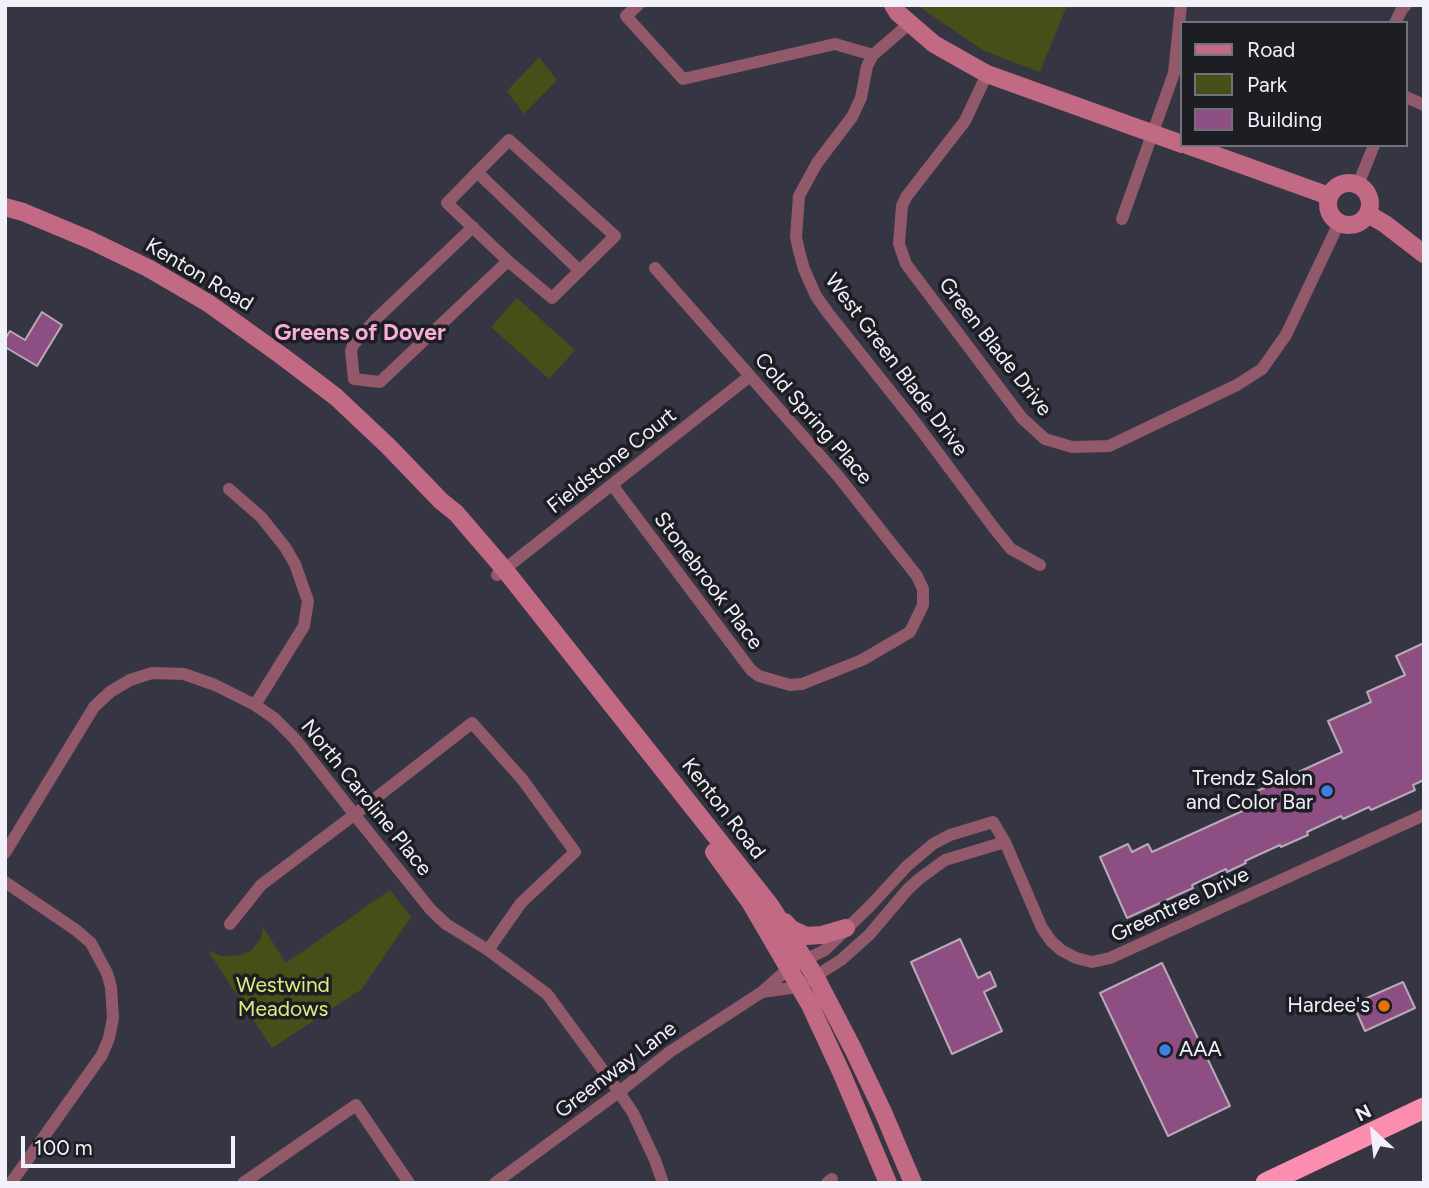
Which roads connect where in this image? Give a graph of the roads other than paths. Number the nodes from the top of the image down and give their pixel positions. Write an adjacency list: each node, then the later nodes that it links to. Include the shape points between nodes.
1 (638, 5): 7 (street, via 626,16 683,79 835,44)
2 (892, 5): 6 (main road)
3 (1181, 5): 11 (street, via 1174,73)
4 (1406, 5): 5 (street)
5 (1396, 21)
6 (910, 23): 7 (street); 8 (main road, via 934,44)
7 (873, 55): 32 (street, West Green Blade Drive, via 852,117 799,196 796,237 804,269 828,313 994,528 1011,549)
8 (987, 74): 11 (main road); 21 (street, Green Blade Drive, via 965,121 906,197 899,244 906,264 1022,418 1045,439 1072,447 1110,446 1262,369 1286,335)
9 (1408, 98): 10 (street)
10 (1424, 105)
11 (1152, 132): 12 (main road); 20 (street)
12 (1180, 142)
13 (1193, 147): 17 (main road)
14 (1373, 147): 16 (street)
15 (477, 172): 22 (street, via 447,203); 26 (street); 26 (street, via 509,140 615,236)
16 (1358, 185): 17 (main road, via 1342,184); 19 (main road, via 1369,195)
17 (1329, 196): 21 (main road, via 1329,211)
18 (5, 207): 29 (main road, Kenton Road, via 148,268 208,303)
19 (1368, 214): 21 (main road, via 1356,224); 23 (main road)
20 (1122, 219)
21 (1339, 223)
22 (473, 227): 24 (street); 28 (street, via 353,345)
23 (1424, 254)
24 (509, 261): 26 (street, via 552,298); 28 (street, via 380,382)
25 (655, 268): 27 (street, Cold Spring Place)
26 (580, 271)
27 (750, 376): 30 (street, Fieldstone Court); 34 (street, Cold Spring Place, via 917,576)
28 (354, 379): 29 (street)
29 (336, 397): 33 (main road, Kenton Road, via 441,501 452,521)
30 (613, 486): 33 (street, Fieldstone Court); 34 (street, Stonebrook Place, via 759,676 802,684 862,660 910,632)
31 (229, 489): 35 (street, via 261,517 285,547 308,601 304,626)
32 (1040, 565)
33 (501, 573): 41 (main road, Kenton Road); 45 (main road, Kenton Road)
34 (923, 606)
35 (255, 705): 37 (street, North Caroline Place, via 295,739); 39 (street, North Caroline Place, via 184,674 152,673 130,680 94,707)
36 (1424, 815): 38 (street, Greentree Drive, via 1110,958 1092,962 1076,958 1051,941)
37 (354, 816): 42 (street, via 261,885); 44 (street, North Caroline Place, via 431,910); 44 (street, via 472,723 522,779 575,852 521,904)
38 (1005, 842): 43 (street, Greentree Drive, via 993,822 933,844); 46 (street, via 938,865 908,889 869,935)
39 (5, 853)
40 (5, 881): 51 (street, via 91,943 107,973 113,1018 102,1055)
41 (770, 905): 43 (main road, via 791,929 806,936); 45 (main road, Kenton Road)
42 (230, 924)
43 (846, 928): 45 (street, Greentree Drive, via 825,950)
44 (488, 950): 49 (street, North Caroline Place, via 547,994)
45 (797, 964): 46 (main road, Kenton Road); 47 (main road, Kenton Road); 48 (street, Greenway Lane)
46 (815, 976): 47 (street); 57 (main road, Kenton Road)
47 (798, 987): 48 (street, Greenway Lane); 56 (main road, Kenton Road, via 842,1074)
48 (762, 992): 49 (street, Greenway Lane, via 671,1051)
49 (619, 1092): 54 (street, Greenway Lane); 55 (street, North Caroline Place)
50 (1424, 1108): 58 (highway)
51 (11, 1183)
52 (243, 1183): 53 (street, via 356,1105)
53 (409, 1183)
54 (495, 1183)
55 (663, 1183)
56 (888, 1183)
57 (913, 1183)
58 (1266, 1183)

